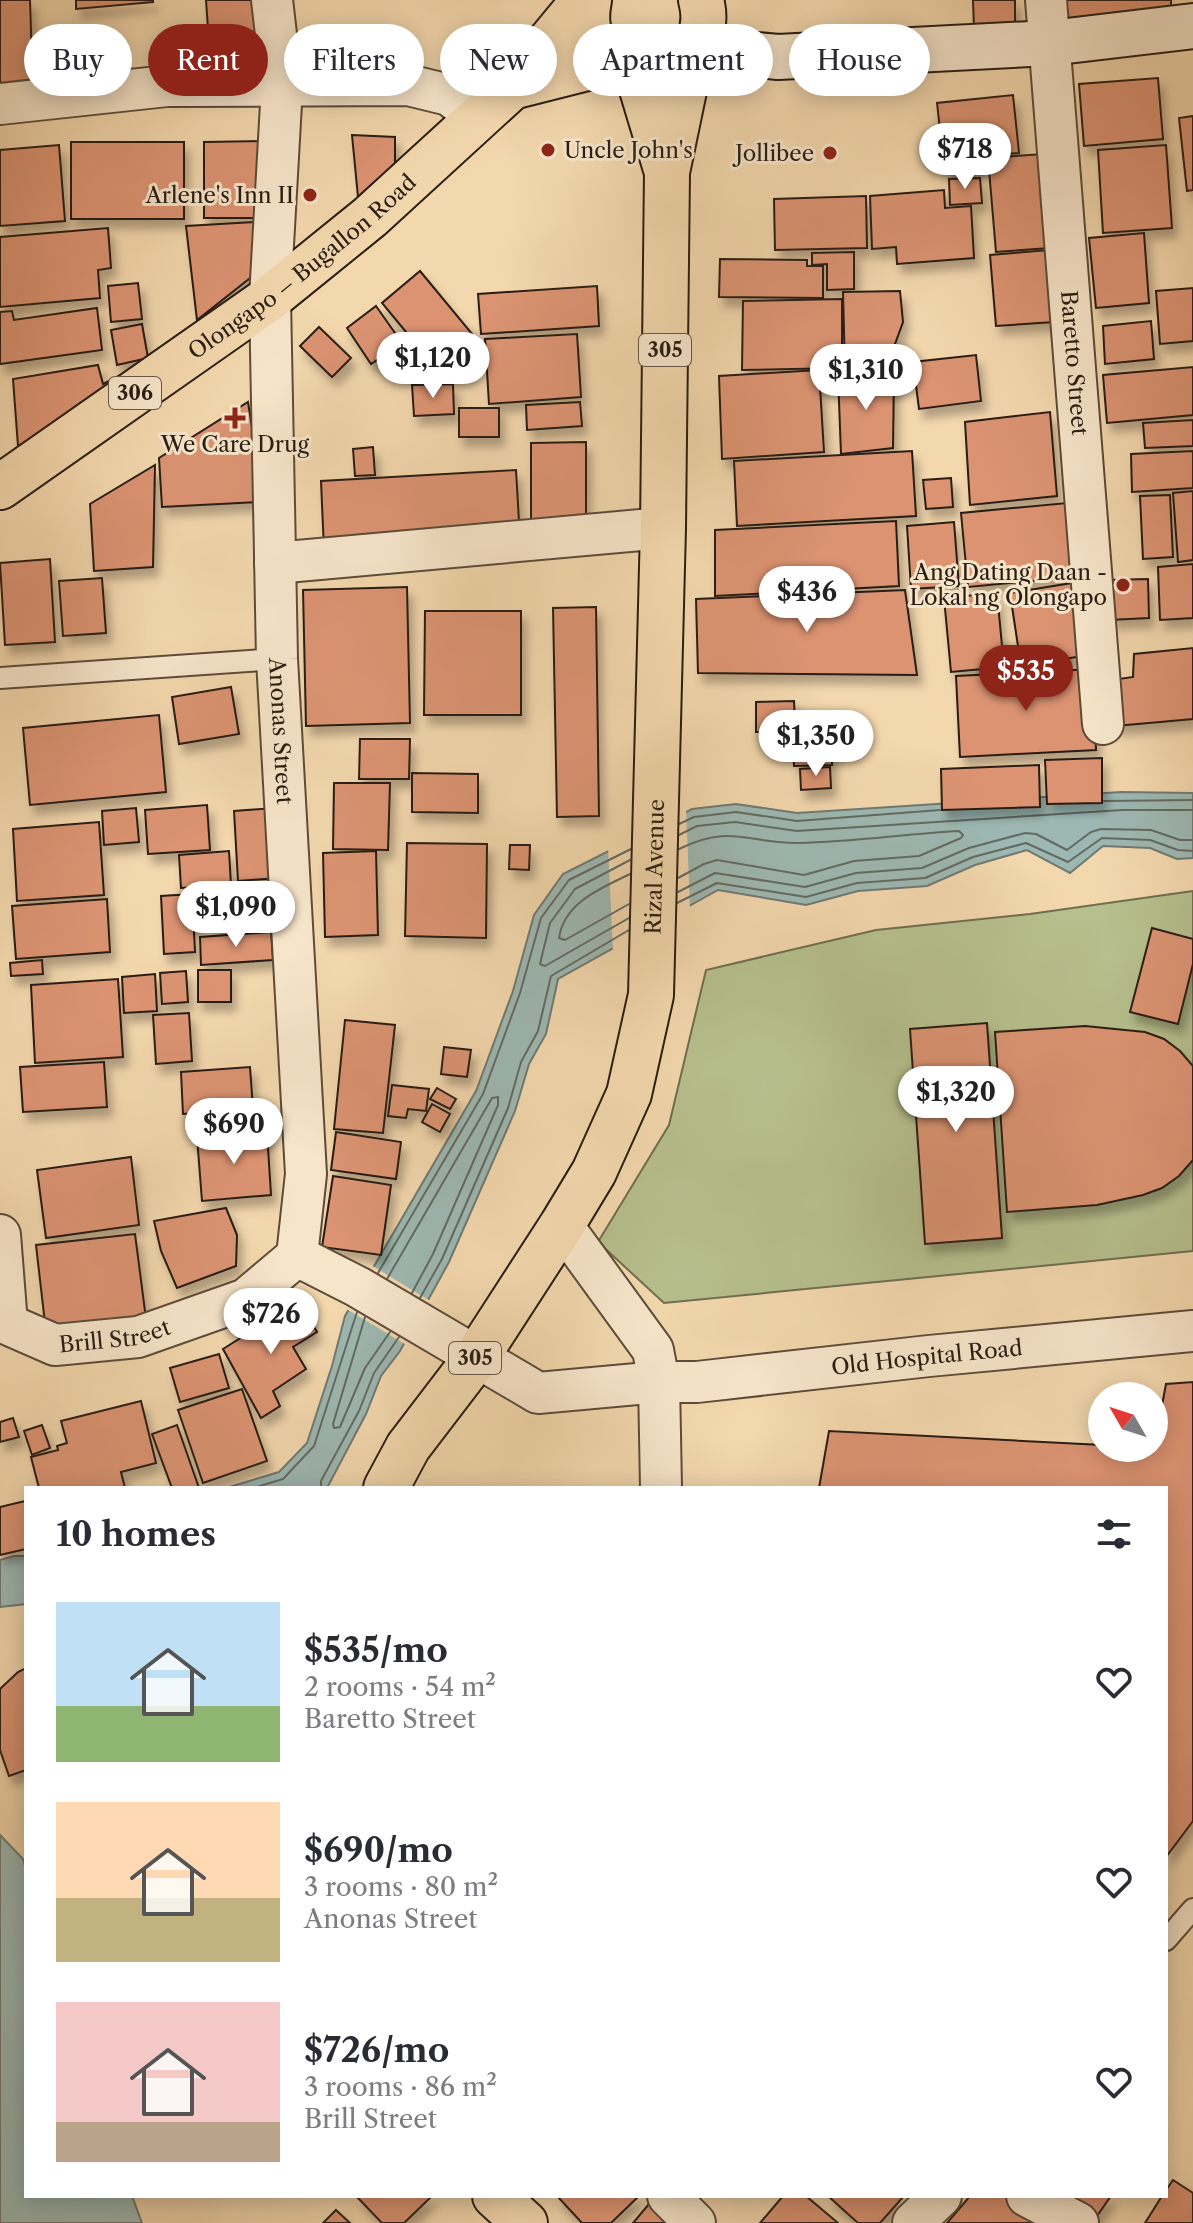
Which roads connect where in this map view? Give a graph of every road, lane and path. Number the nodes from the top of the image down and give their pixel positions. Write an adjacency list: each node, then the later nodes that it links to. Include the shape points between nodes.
1 (272, 0): 9 (street, Anonas Street)
2 (587, 0): 4 (main road, Rizal Avenue); 6 (main road, Olongapo – Bugallon Road / 306)
3 (1046, 0): 7 (street, Baretto Street)
4 (586, 24)
5 (1193, 26): 7 (main road)
6 (557, 35)
7 (1050, 43): 8 (main road); 22 (street, Baretto Street)
8 (773, 55)
9 (282, 86): 13 (street, via 167,86); 14 (street, via 408,85 449,95); 16 (street, Anonas Street)
10 (502, 96): 14 (main road, Olongapo – Bugallon Road / 306)
11 (634, 96): 15 (main road, Rizal Avenue / 305)
12 (685, 96): 15 (main road, Rizal Avenue / 305)
13 (0, 104)
14 (479, 118): 16 (main road, Olongapo – Bugallon Road / 306)
15 (667, 172): 18 (main road, Rizal Avenue / 305)
16 (270, 298): 17 (main road, Olongapo – Bugallon Road / 306); 19 (street, Anonas Street)
17 (0, 487)
18 (663, 528): 19 (street); 23 (main road, Rizal Avenue / 305, via 651,995 629,1094 594,1172)
19 (275, 563): 20 (street, Anonas Street)
20 (277, 659): 21 (lane); 25 (street, Anonas Street, via 306,1174)
21 (0, 678)
22 (1103, 724)
23 (562, 1225): 27 (main road, Rizal Avenue / 305); 28 (street, via 653,1350)
24 (0, 1235): 25 (street, Brill Street, via 7,1324 55,1345 138,1337 246,1299)
25 (297, 1256): 27 (street)
26 (1193, 1331): 28 (street, Old Hospital Road)
27 (476, 1358): 28 (street, Old Hospital Road, via 538,1393); 29 (main road, Rizal Avenue / 305, via 408,1447)
28 (659, 1382): 30 (street)
29 (387, 1486)
30 (661, 1486)
31 (1193, 1909): 32 (lane)
32 (1168, 1938)
33 (497, 2198): 37 (main road)
34 (670, 2198): 38 (street)
35 (939, 2198): 39 (street)
36 (1031, 2198): 40 (street)
37 (525, 2223)
38 (695, 2223)
39 (913, 2223)
40 (1078, 2223)

